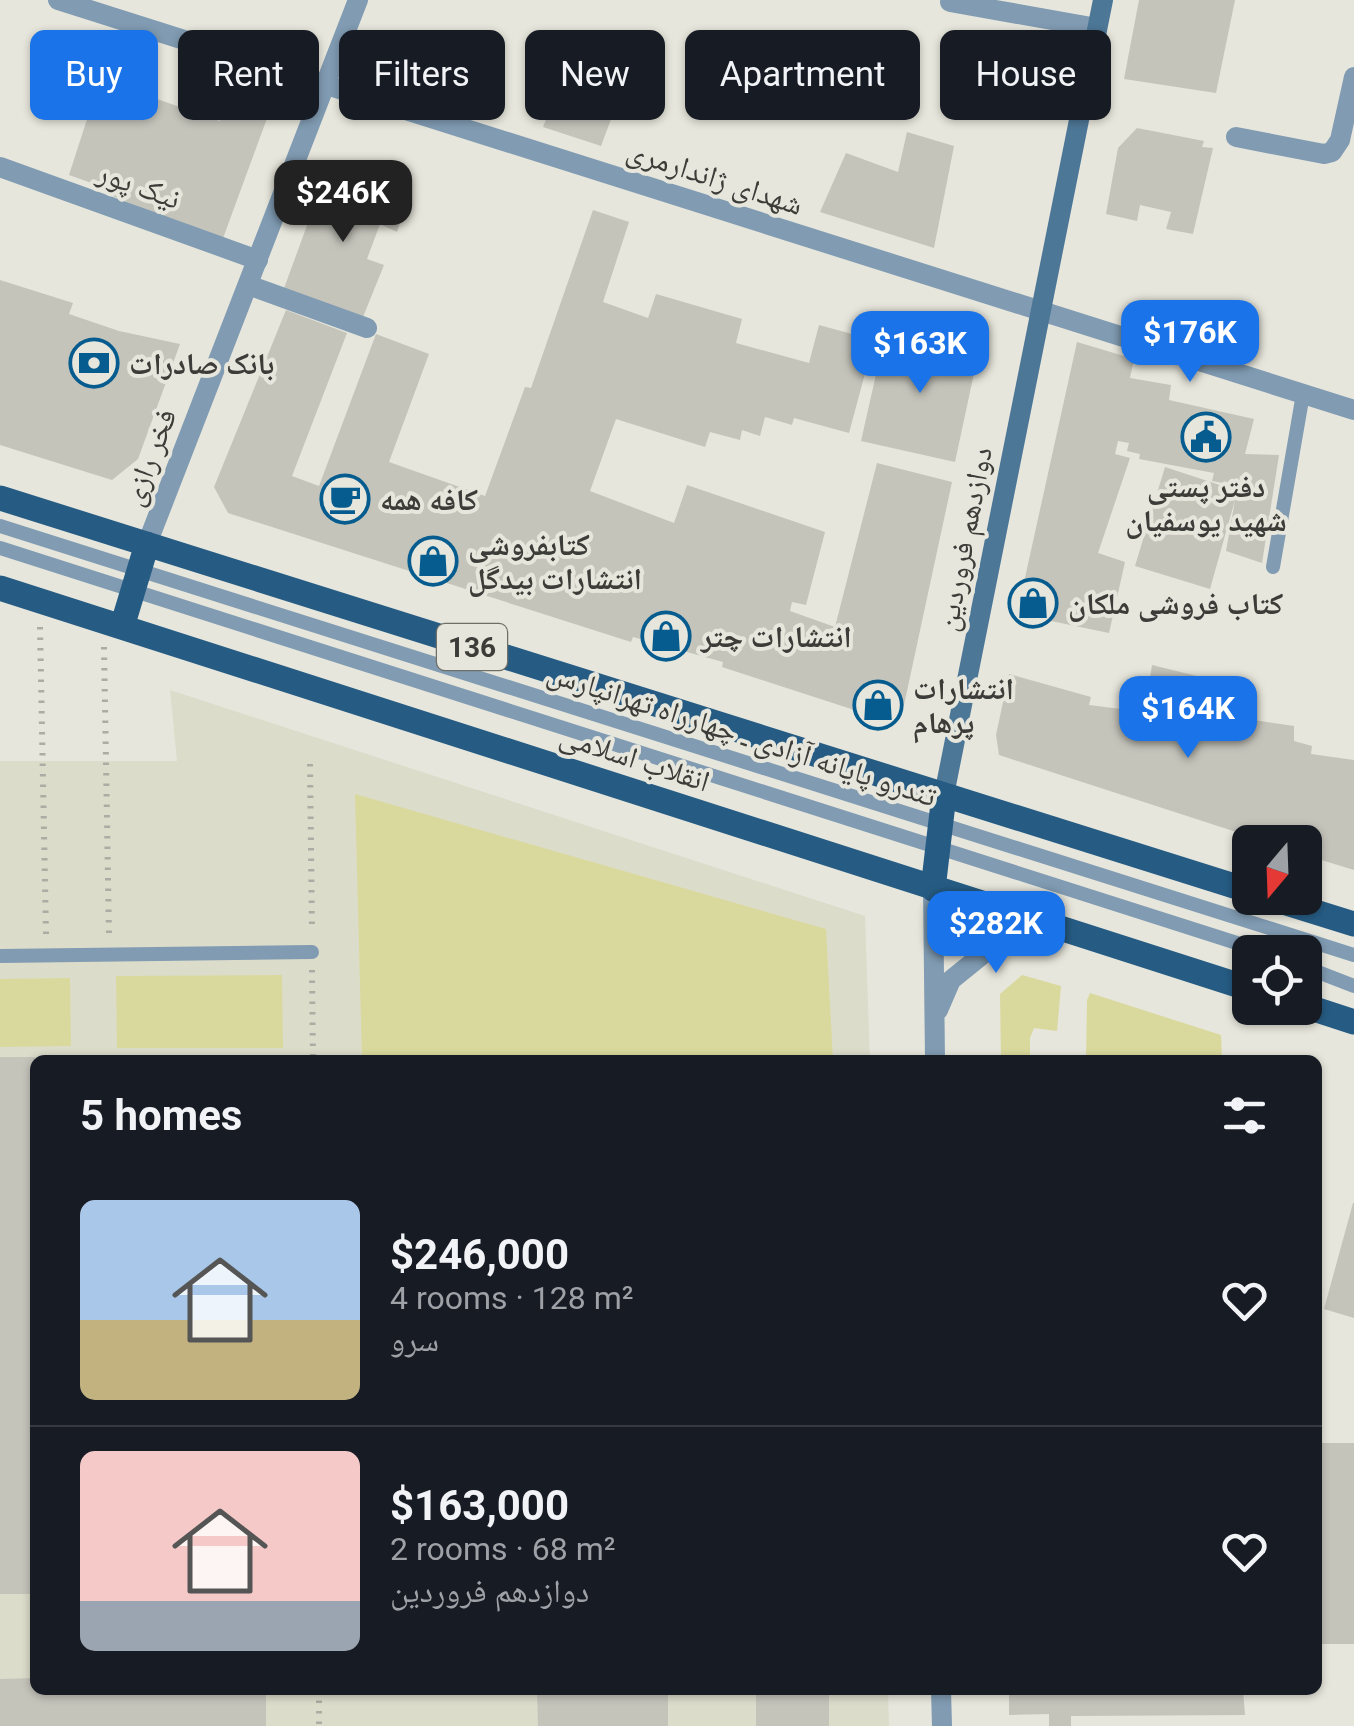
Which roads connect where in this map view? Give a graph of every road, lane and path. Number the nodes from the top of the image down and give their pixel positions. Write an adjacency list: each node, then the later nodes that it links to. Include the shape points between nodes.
1 (58, 0): 7 (street, شهدای ژاندارمری)
2 (358, 0): 7 (street, فخر رازی)
3 (1103, 0): 5 (main road, دوازدهم فروردین)
4 (950, 2): 5 (street)
5 (1097, 28): 12 (main road, دوازدهم فروردین)
6 (1354, 77): 8 (street, via 1332,152)
7 (325, 85): 10 (street, فخر رازی); 12 (street, شهدای ژاندارمری)
8 (1236, 137)
9 (0, 167): 10 (street, نیک پور)
10 (258, 260): 11 (street, فخر رازی)
11 (248, 285): 13 (street); 18 (street, فخر رازی)
12 (1040, 312): 14 (street, شهدای ژاندارمری); 26 (main road, دوازدهم فروردین)
13 (367, 328)
14 (1303, 394): 15 (street, شهدای ژاندارمری); 20 (lane)
15 (1354, 410)
16 (0, 498): 18 (main road, انقلاب اسلامی / 136)
17 (0, 526): 21 (lane, تندرو پایانه آزادی ـ چهارراه تهرانپارس)
18 (147, 544): 21 (main road); 26 (main road, انقلاب اسلامی / 136)
19 (0, 548): 21 (lane)
20 (1273, 567)
21 (136, 580): 24 (main road); 27 (lane); 27 (lane, تندرو پایانه آزادی ـ چهارراه تهرانپارس)
22 (0, 588): 23 (main road, انقلاب اسلامی)
23 (39, 600): 24 (main road, انقلاب اسلامی); 38 (path)
24 (112, 624): 29 (main road, انقلاب اسلامی); 35 (path)
25 (310, 764): 34 (path)
26 (944, 795): 27 (main road); 28 (main road, انقلاب اسلامی / 136)
27 (939, 836): 29 (main road); 33 (lane); 36 (lane, تندرو پایانه آزادی ـ چهارراه تهرانپارس)
28 (1232, 885)
29 (934, 888): 31 (main road, انقلاب اسلامی); 43 (street)
30 (1322, 914): 32 (main road)
31 (1046, 924): 40 (main road, انقلاب اسلامی); 43 (street, via 998,942 952,980)
32 (1354, 924)
33 (1232, 940)
34 (312, 952): 35 (lane); 45 (path)
35 (110, 954): 38 (lane)
36 (1354, 955)
37 (0, 956): 38 (lane)
38 (46, 956)
39 (1322, 974): 41 (lane)
40 (1232, 982)
41 (1354, 986)
42 (1322, 1012): 44 (main road)
43 (935, 1017): 46 (street)
44 (1354, 1022)
45 (313, 1055)
46 (935, 1055)
47 (319, 1695): 49 (path)
48 (942, 1695): 50 (street)
49 (320, 1726)
50 (942, 1726)

